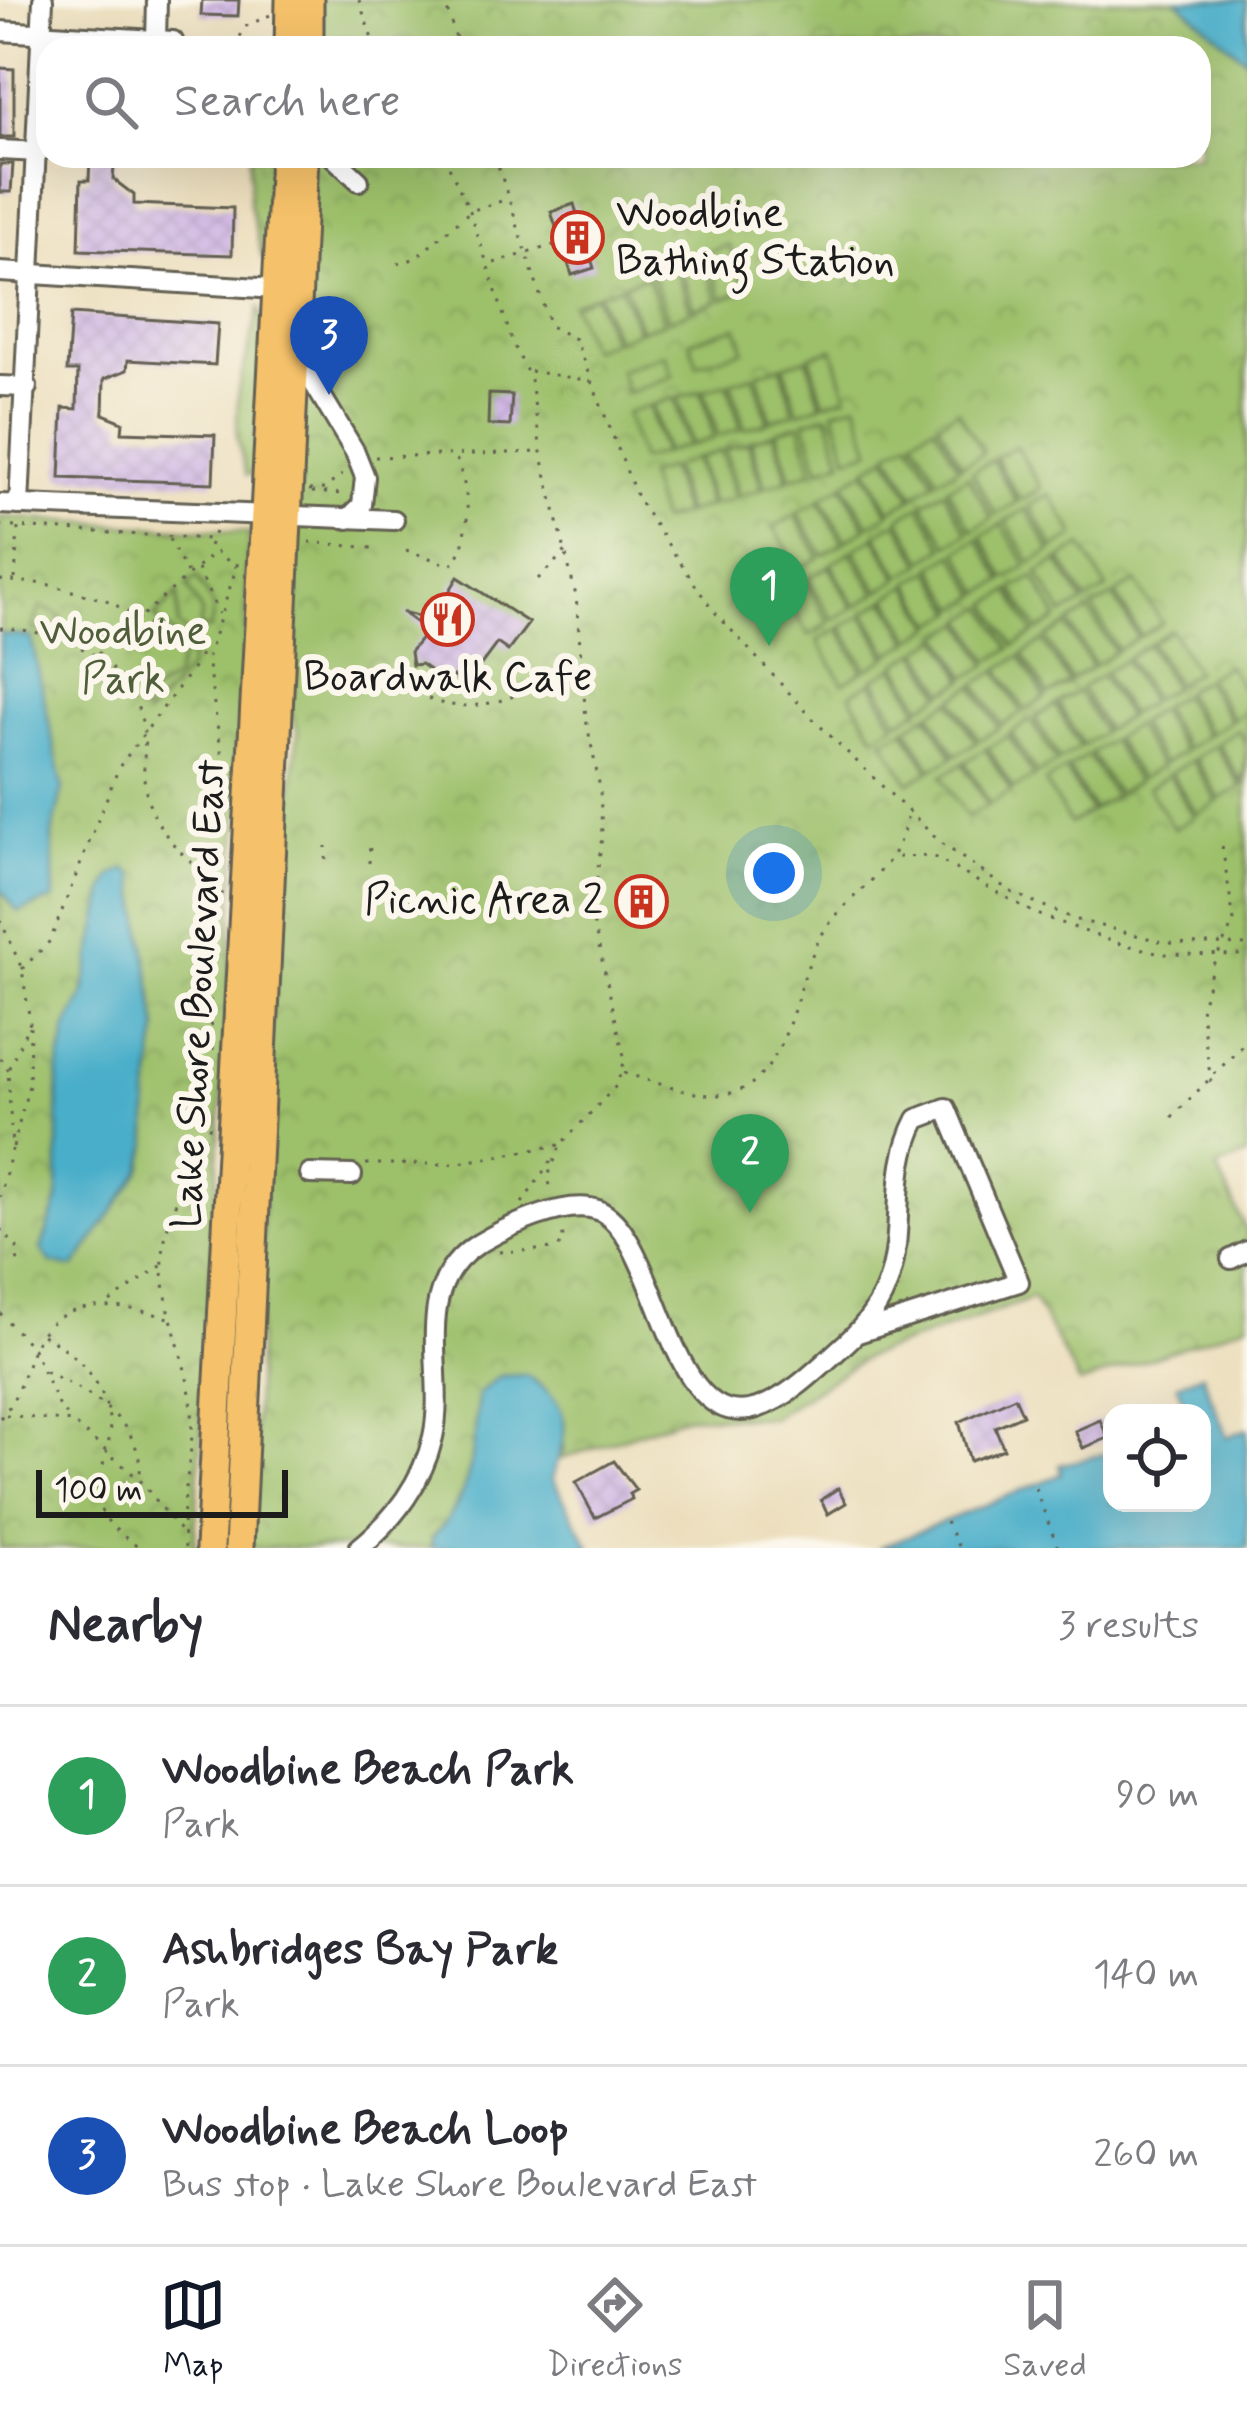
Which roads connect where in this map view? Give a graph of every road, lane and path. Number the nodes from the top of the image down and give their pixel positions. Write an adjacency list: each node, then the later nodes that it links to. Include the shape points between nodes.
1 (43, 0): 8 (street)
2 (157, 0): 11 (street)
3 (309, 0): 13 (highway)
4 (359, 0): 14 (path)
5 (444, 0): 15 (path)
6 (280, 7): 12 (path)
7 (0, 31): 8 (street)
8 (41, 33): 9 (street); 10 (street)
9 (41, 36)
10 (90, 36)
11 (170, 36)
12 (240, 36)
13 (309, 36)
14 (371, 36)
15 (455, 36)
16 (0, 150): 17 (street)
17 (36, 152)
18 (38, 168): 32 (street)
19 (283, 168): 33 (highway, Lake Shore Boulevard East)
20 (303, 168): 34 (highway, Lake Shore Boulevard East)
21 (345, 168): 24 (street)
22 (450, 168): 26 (path)
23 (498, 168): 25 (path)
24 (359, 181)
25 (509, 199): 26 (path); 28 (path)
26 (470, 212): 29 (path); 30 (path)
27 (567, 241): 28 (path)
28 (525, 254): 30 (path); 36 (path, via 550,326 575,339)
29 (398, 264)
30 (491, 264): 35 (path)
31 (0, 272): 32 (street)
32 (29, 274): 33 (street); 38 (street)
33 (277, 289): 47 (highway, Lake Shore Boulevard East)
34 (295, 350): 45 (street, via 365,477 362,506); 47 (highway, Lake Shore Boulevard East)
35 (528, 371): 36 (path); 39 (path)
36 (591, 381): 74 (path, via 638,500 711,608)
37 (0, 386): 38 (street)
38 (27, 387): 44 (street)
39 (542, 452): 40 (path); 56 (path)
40 (455, 456): 41 (path); 55 (path, via 468,507 456,562)
41 (387, 458)
42 (349, 471): 43 (path, via 328,487 307,488)
43 (351, 495)
44 (9, 504): 47 (street)
45 (348, 519): 46 (street); 47 (street)
46 (394, 520)
47 (287, 524): 54 (path, via 311,545); 133 (highway, Lake Shore Boulevard East); 134 (highway, Lake Shore Boulevard East)
48 (0, 526): 49 (path)
49 (18, 527): 51 (path); 63 (path)
50 (218, 527): 52 (path)
51 (168, 536): 52 (path); 60 (path)
52 (209, 539): 57 (path)
53 (242, 544): 59 (path)
54 (372, 548)
55 (406, 550)
56 (566, 551): 61 (path); 67 (path)
57 (214, 553): 58 (path); 59 (path)
58 (197, 567): 60 (path); 65 (path)
59 (237, 567): 65 (path)
60 (188, 575): 64 (path)
61 (538, 579)
62 (0, 580): 63 (path)
63 (15, 580): 64 (path, via 75,590)
64 (140, 616): 68 (path); 70 (path)
65 (220, 616): 69 (path)
66 (0, 628): 68 (path)
67 (581, 653): 71 (path, via 549,684 460,705 433,700); 97 (path, via 602,813 592,916 622,1038)
68 (97, 655): 72 (path, via 128,690)
69 (208, 659): 70 (path); 73 (path)
70 (199, 660): 72 (path)
71 (378, 666)
72 (144, 730): 84 (path, via 154,813 176,849); 91 (path, via 101,801 50,941)
73 (229, 796)
74 (908, 813): 76 (path); 80 (path)
75 (1221, 840): 88 (path, via 1234,921)
76 (940, 842): 79 (path); 88 (path, via 1011,892 1074,919 1167,943)
77 (326, 845): 81 (path)
78 (370, 845): 82 (path)
79 (932, 856): 80 (path); 90 (path, via 1075,930 1165,953)
80 (896, 858): 97 (path, via 818,939 779,1047 759,1076 711,1095)
81 (326, 860)
82 (369, 863)
83 (225, 870): 84 (path)
84 (222, 886): 95 (path, via 208,986)
85 (0, 919): 86 (path)
86 (3, 928): 91 (path)
87 (1247, 945): 88 (path)
88 (1226, 946): 90 (path)
89 (1247, 955): 90 (path)
90 (1220, 956): 98 (path, via 1201,1011)
91 (22, 970): 92 (path)
92 (30, 1022): 96 (path); 102 (path, via 28,1085)
93 (1247, 1041): 98 (path)
94 (0, 1058): 96 (path)
95 (214, 1061)
96 (8, 1070): 102 (path)
97 (622, 1073): 101 (path)
98 (1211, 1082): 100 (path)
99 (214, 1109): 112 (path, via 170,1216)
100 (1172, 1117)
101 (561, 1144): 103 (path); 104 (path, via 453,1164)
102 (12, 1149): 106 (path)
103 (554, 1158): 107 (path); 110 (path)
104 (352, 1169): 105 (street)
105 (310, 1174)
106 (0, 1197)
107 (552, 1203)
108 (560, 1226): 111 (path, via 564,1241 556,1249)
109 (0, 1229): 113 (path, via 17,1247)
110 (507, 1230): 119 (street, via 577,1208 608,1216 640,1263 690,1375 733,1408 761,1407 796,1387); 135 (street, via 461,1258 438,1292 433,1439 398,1510)
111 (484, 1257)
112 (164, 1264): 115 (path); 118 (path)
113 (18, 1269)
114 (891, 1278): 117 (street); 117 (street, via 905,1141 917,1119 946,1108 1019,1282); 119 (street)
115 (109, 1304): 118 (path); 120 (path, via 61,1317)
116 (0, 1313): 121 (path)
117 (907, 1316): 119 (street)
118 (172, 1319): 130 (path, via 192,1409)
119 (858, 1333)
120 (42, 1334): 121 (path); 123 (path, via 85,1364)
121 (33, 1349): 122 (path); 124 (path)
122 (45, 1371): 123 (path); 125 (path)
123 (105, 1406): 126 (path); 127 (path, via 137,1444)
124 (2, 1417): 125 (path)
125 (72, 1422): 126 (path)
126 (107, 1450): 127 (path); 131 (path, via 100,1506)
127 (140, 1480): 130 (path)
128 (1035, 1488): 137 (path)
129 (946, 1522): 136 (path)
130 (183, 1535): 132 (path)
131 (139, 1548)
132 (185, 1548)
133 (210, 1548)
134 (239, 1548)
135 (358, 1548)
136 (959, 1548)
137 (1058, 1548)

